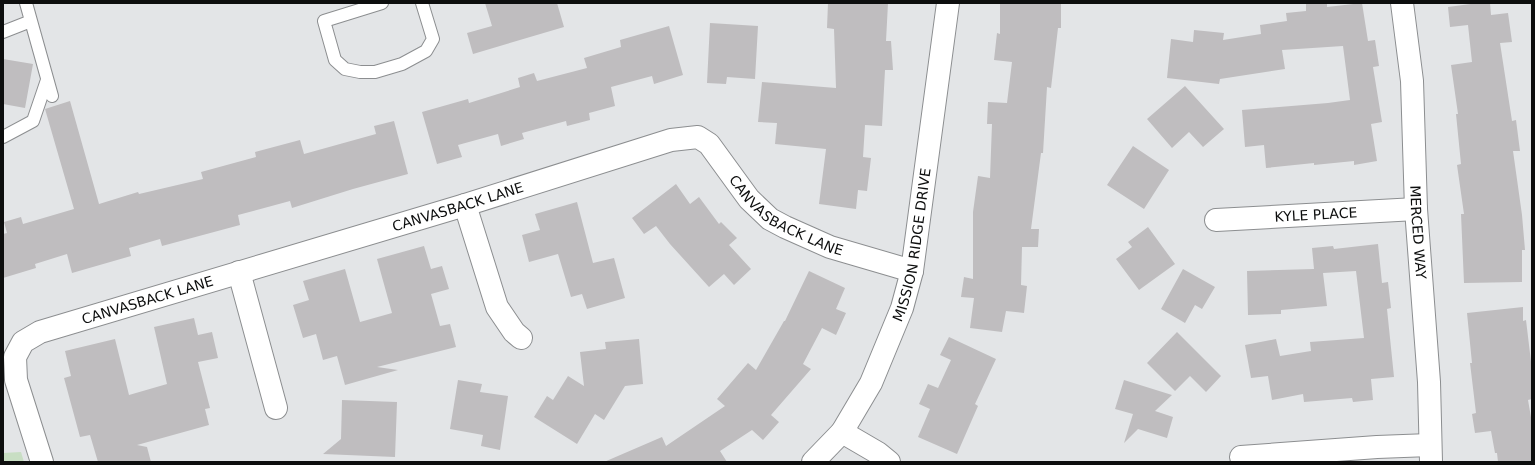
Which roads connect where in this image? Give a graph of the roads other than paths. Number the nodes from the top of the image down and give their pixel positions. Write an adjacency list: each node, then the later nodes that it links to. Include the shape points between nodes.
1 (26, 3): 6 (lane)
2 (382, 3): 3 (lane, via 324,21 335,60 345,69 376,72 402,64 426,51 433,40)
3 (422, 3)
4 (948, 3): 14 (street, MISSION RIDGE DRIVE)
5 (1402, 3): 12 (street, MERCED WAY, via 1412,81)
6 (31, 21): 7 (lane); 8 (lane)
7 (3, 32)
8 (48, 80): 9 (lane); 10 (lane, via 33,121)
9 (52, 96)
10 (3, 137)
11 (465, 205): 14 (street, CANVASBACK LANE, via 671,140 698,138 709,144 749,199 770,219 830,247); 15 (street, CANVASBACK LANE); 16 (street, via 497,307)
12 (1416, 209): 13 (street, KYLE PLACE); 19 (street, MERCED WAY, via 1429,382)
13 (1216, 220)
14 (912, 271): 18 (street, MISSION RIDGE DRIVE, via 902,308 871,383)
15 (239, 272): 17 (street); 21 (street, CANVASBACK LANE, via 40,332 24,342 15,357 16,380)
16 (521, 338)
17 (276, 408)
18 (842, 432): 22 (street, MISSION RIDGE DRIVE); 23 (street)
19 (1431, 454): 20 (street, via 1377,447)
20 (1241, 457)
21 (42, 462)
22 (813, 462)
23 (889, 462)

